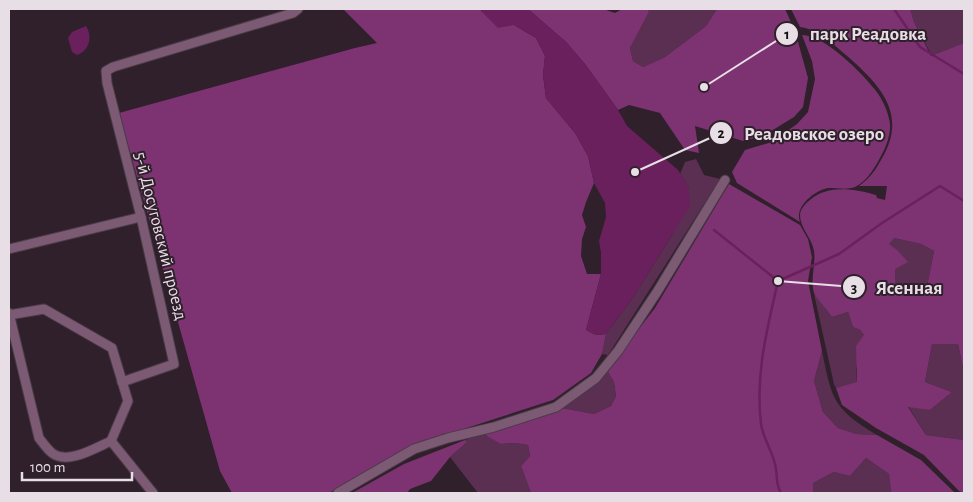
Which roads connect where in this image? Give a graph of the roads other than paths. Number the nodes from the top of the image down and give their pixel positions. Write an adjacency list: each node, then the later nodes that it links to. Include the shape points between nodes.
1 (298, 9): 3 (street, 5-й Досуговский проезд, via 106,71)
2 (725, 180): 9 (street, via 657,292 596,378 556,407 414,449)
3 (141, 218): 4 (street); 6 (street, 5-й Досуговский проезд, via 174,364)
4 (9, 249)
5 (9, 314): 6 (street, via 44,309 112,348); 7 (street, via 39,438 52,453 64,458)
6 (122, 382): 7 (street, via 128,401)
7 (111, 441): 8 (street)
8 (153, 493)
9 (338, 493)

